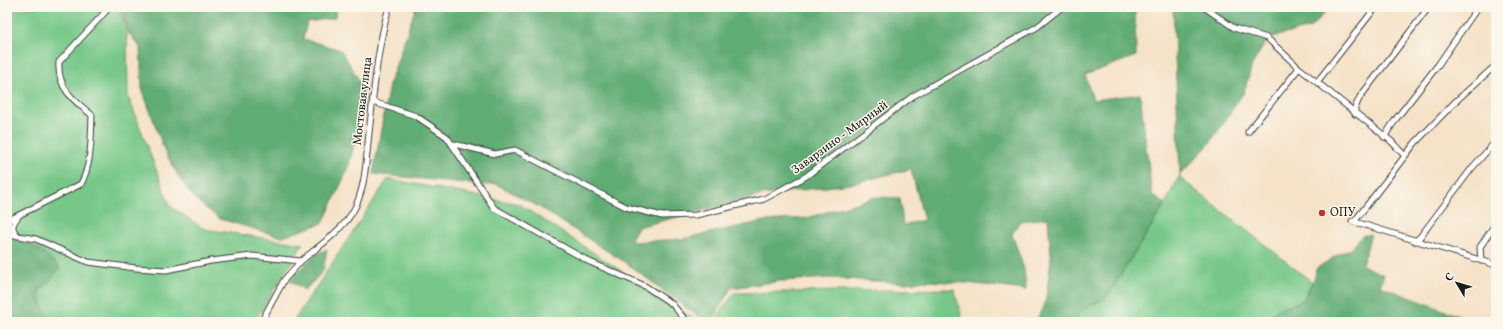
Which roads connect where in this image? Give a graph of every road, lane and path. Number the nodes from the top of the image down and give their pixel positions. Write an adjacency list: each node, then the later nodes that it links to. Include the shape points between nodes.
1 (96, 7): 18 (street, via 106,11 59,62 66,92 72,100 92,115 87,174 81,184)
2 (389, 7): 11 (street, Мостовая улица, via 379,50)
3 (1062, 7): 16 (street, Заварзино - Мирный, via 1037,27 913,96 805,177 764,199 696,215 662,216 626,207 515,150 495,154)
4 (1204, 7): 9 (street, via 1234,28 1267,38)
5 (1376, 7): 10 (street)
6 (1428, 7): 12 (street, via 1360,97)
7 (1478, 7): 14 (street)
8 (1496, 65): 17 (street, via 1456,101)
9 (1299, 68): 10 (street); 13 (street)
10 (1316, 82): 12 (street)
11 (373, 102): 16 (street, via 427,122); 24 (street, Мостовая улица, via 366,168 352,213 339,228)
12 (1355, 114): 14 (street)
13 (1248, 132)
14 (1384, 137): 17 (street)
15 (1496, 141): 23 (street)
16 (454, 144): 28 (street, via 494,208 590,262 646,286 672,304)
17 (1405, 156): 23 (street, via 1353,222)
18 (20, 215): 19 (street); 22 (street, via 13,226)
19 (7, 221)
20 (1496, 222): 25 (street, via 1480,247)
21 (7, 234): 22 (street)
22 (17, 235): 24 (street, via 36,239 88,262 136,268 166,270 252,256)
23 (1415, 241): 25 (street)
24 (301, 261): 27 (street, Мостовая улица, via 284,280)
25 (1482, 261): 26 (street)
26 (1496, 265)
27 (261, 322)
28 (686, 322)

